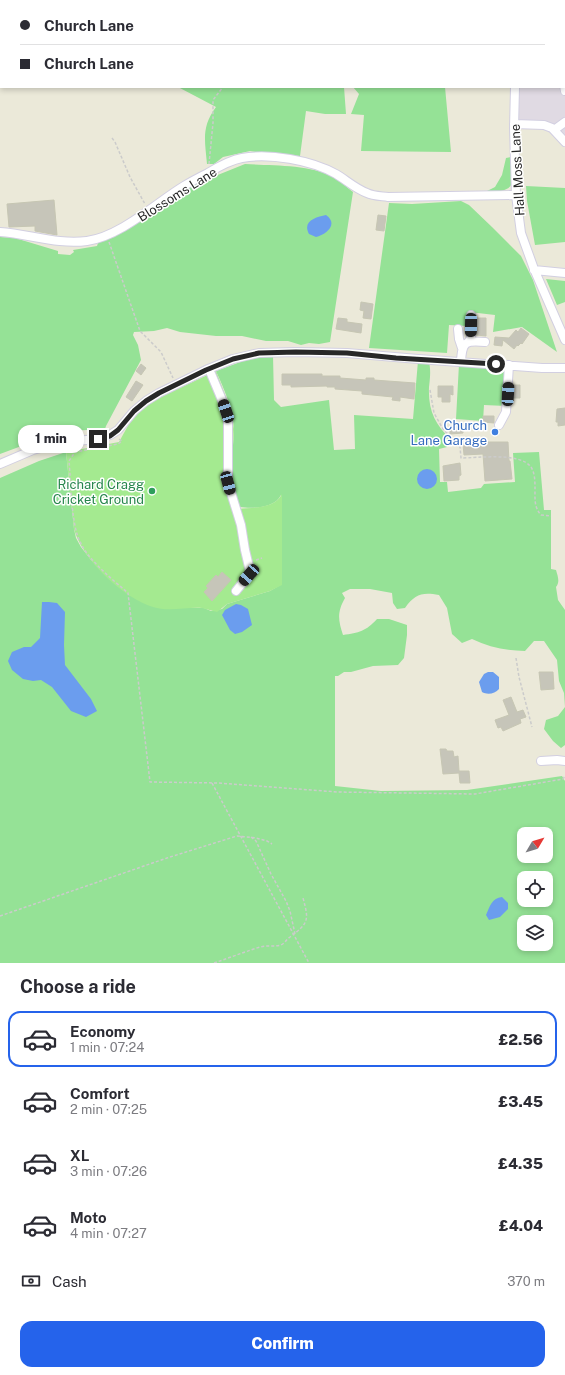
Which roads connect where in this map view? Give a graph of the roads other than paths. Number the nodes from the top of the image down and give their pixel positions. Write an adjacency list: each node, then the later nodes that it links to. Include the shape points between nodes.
1 (515, 88): 3 (street, Hall Moss Lane)
2 (565, 122): 4 (street)
3 (514, 124): 4 (street, via 544,126); 6 (street, Hall Moss Lane)
4 (554, 130): 5 (street)
5 (565, 142)
6 (516, 195): 7 (street, Blossoms Lane, via 386,197 368,194 319,166 280,158 241,158 218,167 184,186 107,235 88,241 47,240); 8 (street, Hall Moss Lane, via 521,233)
7 (0, 232)
8 (534, 270): 9 (street); 12 (street, Hall Moss Lane)
9 (565, 273)
10 (471, 315): 13 (street)
11 (458, 329): 15 (street)
12 (565, 340)
13 (469, 341): 14 (street); 15 (street)
14 (485, 342)
15 (462, 348): 16 (street)
16 (461, 362): 17 (street); 19 (street, via 347,353 259,353 233,359)
17 (510, 366): 18 (street); 20 (street, via 506,412)
18 (565, 368)
19 (208, 369): 21 (street, via 146,401 110,436 64,442); 22 (street, via 228,421 228,483 241,525 250,572)
20 (499, 425)
21 (0, 464)
22 (236, 591)
23 (541, 761): 24 (street)
24 (565, 761)

